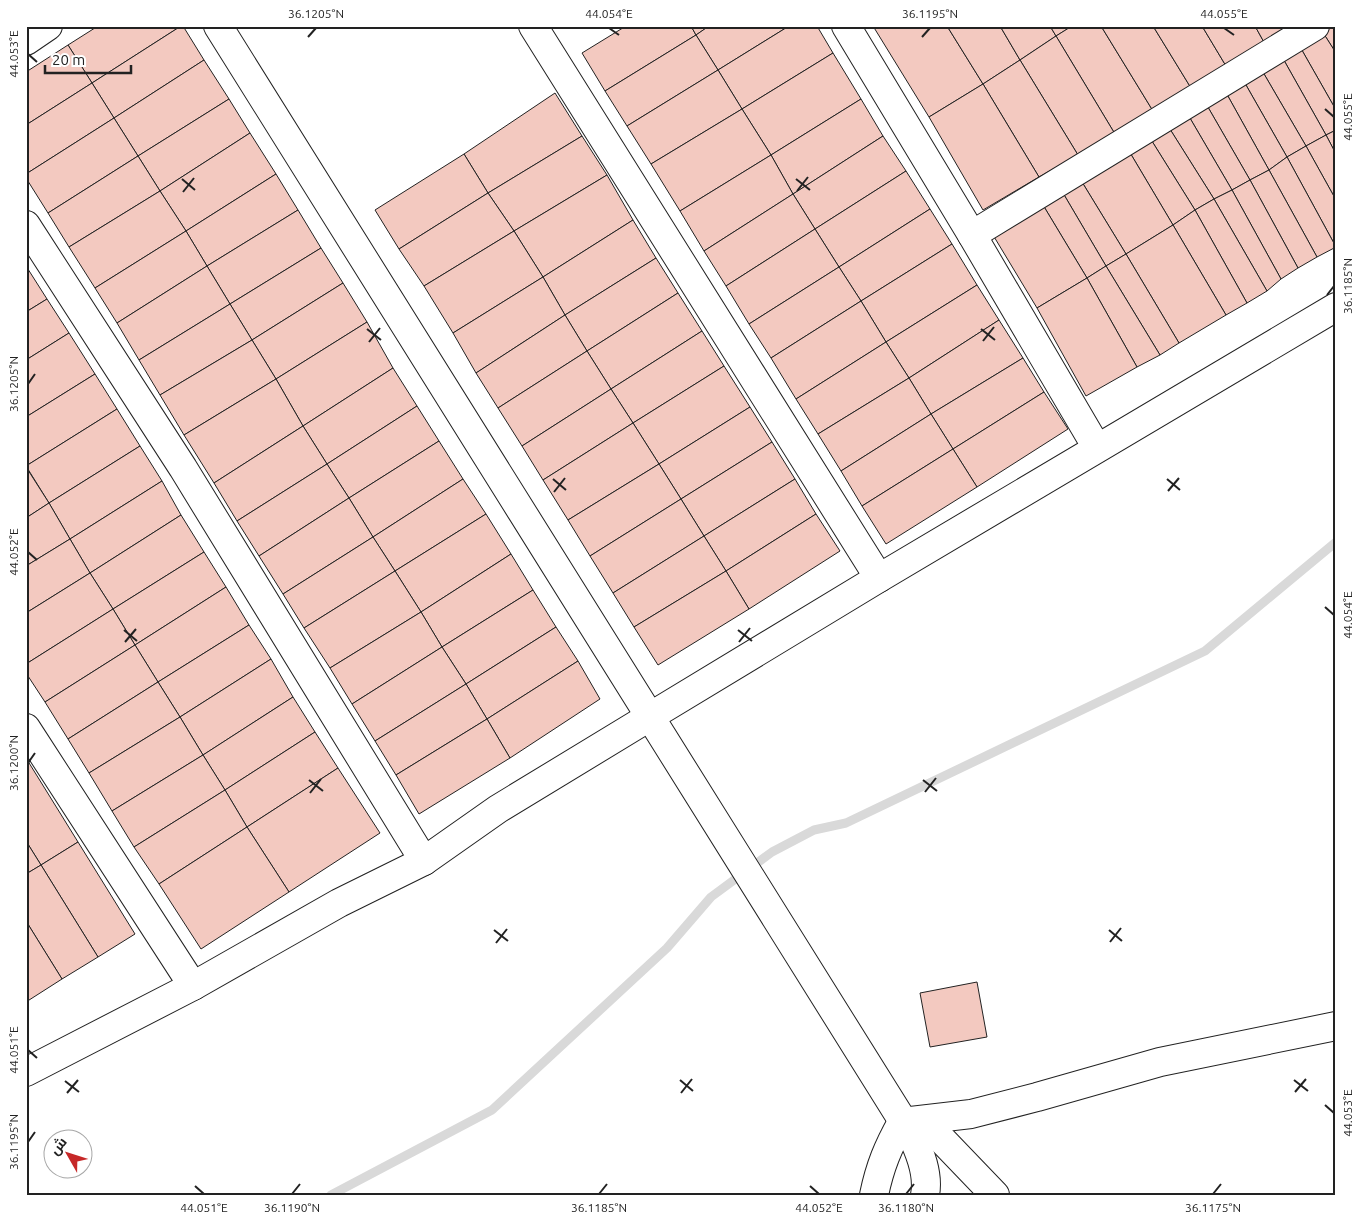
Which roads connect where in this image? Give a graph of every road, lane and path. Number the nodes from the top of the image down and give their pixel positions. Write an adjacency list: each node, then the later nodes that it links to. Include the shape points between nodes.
1 (48, 26): 6 (street)
2 (218, 26): 12 (street)
3 (533, 26): 11 (street)
4 (846, 26): 8 (street)
5 (1315, 26): 8 (street)
6 (26, 41)
7 (26, 225): 14 (street, via 183,468)
8 (972, 235): 10 (street)
9 (1336, 307): 10 (street)
10 (1097, 448): 11 (street)
11 (879, 578): 12 (street)
12 (651, 716): 14 (street, via 498,809); 18 (street, via 762,895)
13 (26, 728): 15 (street)
14 (424, 861): 15 (street, via 339,903)
15 (192, 986): 17 (street)
16 (1336, 1026): 18 (street, via 1160,1062 971,1114)
17 (26, 1072)
18 (913, 1121): 19 (street, via 890,1144); 20 (street, via 914,1140 926,1181); 21 (street)
19 (874, 1195)
20 (925, 1195)
21 (995, 1195)

